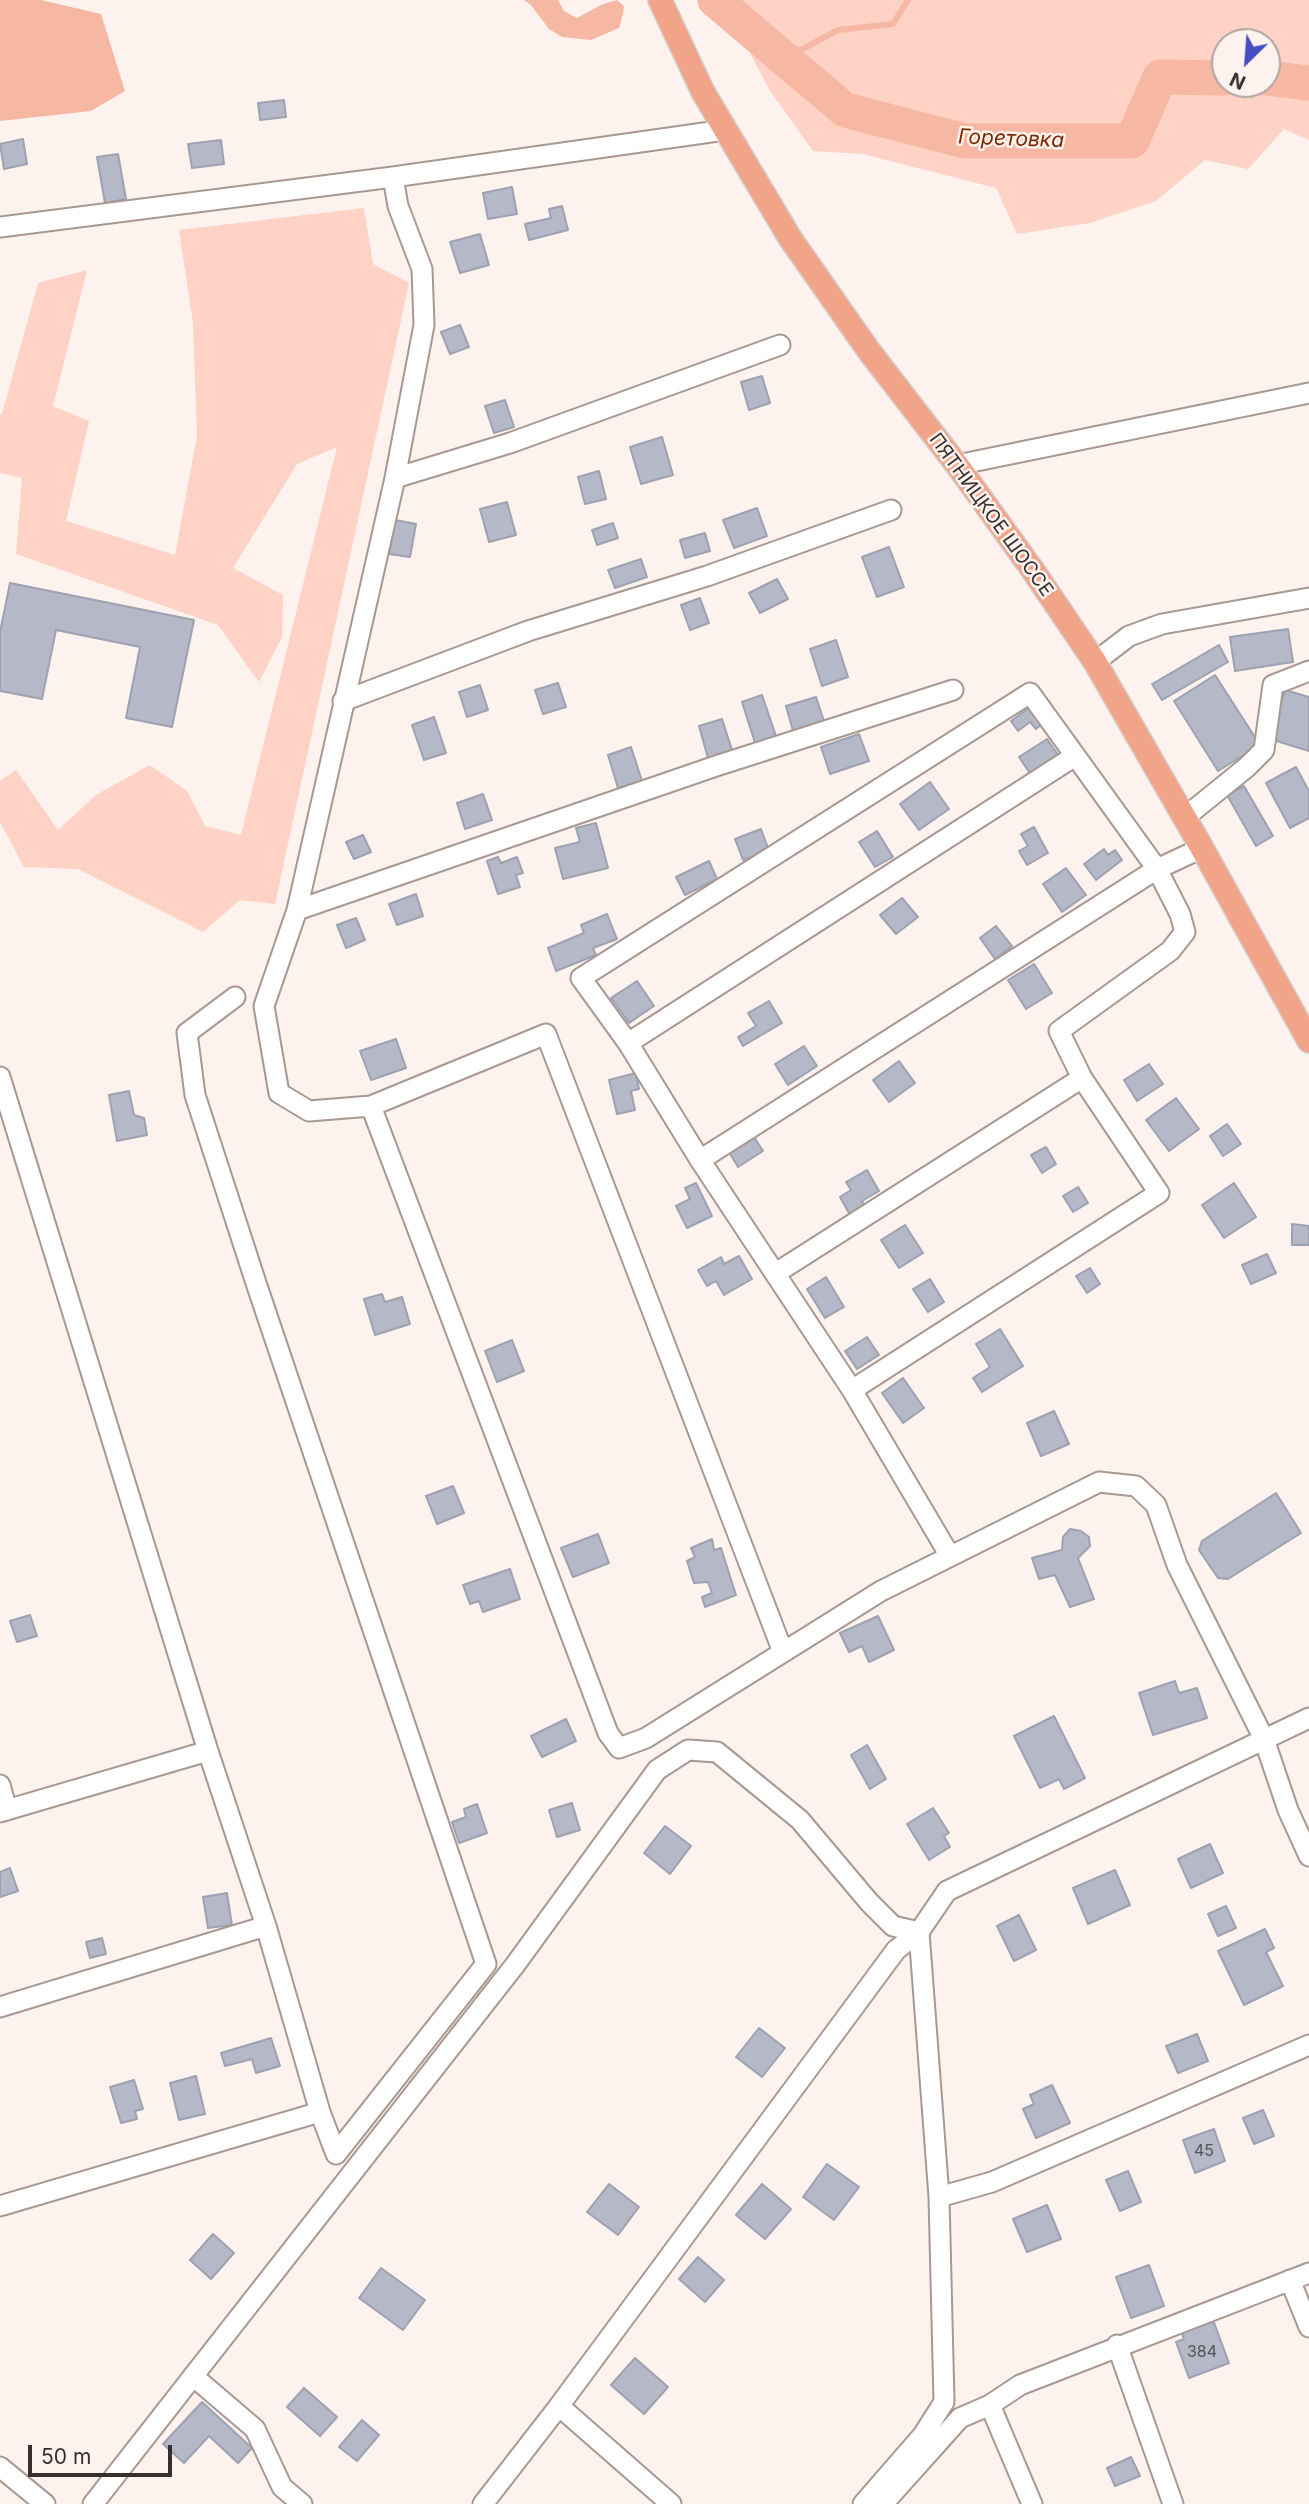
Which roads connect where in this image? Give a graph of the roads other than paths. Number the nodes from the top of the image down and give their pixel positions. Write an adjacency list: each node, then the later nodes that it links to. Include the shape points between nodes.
1 (660, 0): 2 (main road, ПЯТНИЦКОЕ ШОССЕ)
2 (725, 130): 3 (street); 7 (main road, ПЯТНИЦКОЕ ШОССЕ, via 790,238)
3 (393, 177): 4 (street); 8 (street, via 398,206 422,269 424,325)
4 (0, 227)
5 (780, 345): 8 (street, via 510,443)
6 (1309, 393): 7 (street)
7 (957, 465): 11 (main road, ПЯТНИЦКОЕ ШОССЕ)
8 (395, 478): 14 (street)
9 (891, 510): 14 (street, via 707,576 528,631)
10 (1309, 598): 11 (street, via 1162,624 1129,636)
11 (1094, 663): 16 (main road, ПЯТНИЦКОЕ ШОССЕ)
12 (1309, 671): 16 (street, via 1273,685 1264,750)
13 (953, 690): 19 (street)
14 (342, 701): 19 (street)
15 (1075, 756): 18 (street); 22 (street); 22 (street, via 1030,693 582,978)
16 (1184, 818): 17 (main road, ПЯТНИЦКОЕ ШОССЕ)
17 (1202, 848): 18 (street); 21 (main road, ПЯТНИЦКОЕ ШОССЕ)
18 (1157, 869): 24 (street, via 1185,932 1170,951 1059,1031); 26 (street)
19 (297, 910): 25 (street, via 264,1006 279,1093 309,1111)
20 (235, 997): 41 (street, via 187,1033 195,1095 486,1964 336,2154)
21 (1309, 1041)
22 (628, 1043): 26 (street)
23 (0, 1077): 33 (street)
24 (1082, 1078): 27 (street); 28 (street, via 1159,1193)
25 (370, 1105): 30 (street, via 546,1034); 30 (street, via 608,1732 619,1748 646,1738)
26 (700, 1160): 27 (street)
27 (776, 1273): 28 (street)
28 (852, 1390): 29 (street)
29 (950, 1556): 30 (street, via 881,1591); 32 (street, via 1099,1482 1136,1486 1157,1505 1177,1565)
30 (783, 1652)
31 (1309, 1718): 32 (street)
32 (1264, 1739): 36 (street); 38 (street, via 947,1891)
33 (208, 1751): 35 (street); 37 (street)
34 (0, 1785): 35 (street)
35 (4, 1811)
36 (1309, 1856)
37 (266, 1926): 39 (street); 41 (street)
38 (919, 1931): 42 (street); 48 (street, via 893,1926 800,1820 717,1752 688,1750 657,1770 515,1965); 50 (street, via 896,1950)
39 (0, 2007)
40 (1309, 2045): 42 (street, via 992,2182)
41 (320, 2112): 43 (street)
42 (939, 2197): 57 (street, via 944,2402 923,2435)
43 (0, 2207)
44 (1309, 2273): 45 (street)
45 (1290, 2280): 46 (street); 47 (street)
46 (1309, 2328)
47 (1117, 2345): 49 (street, via 1020,2385); 60 (street)
48 (193, 2376): 53 (street); 54 (street, via 254,2429 282,2487)
49 (990, 2404): 58 (street, via 960,2418); 59 (street)
50 (559, 2406): 55 (street); 56 (street)
51 (0, 2467): 52 (street)
52 (45, 2504)
53 (93, 2504)
54 (302, 2504)
55 (482, 2504)
56 (671, 2504)
57 (863, 2504)
58 (883, 2504)
59 (1032, 2504)
60 (1173, 2504)

